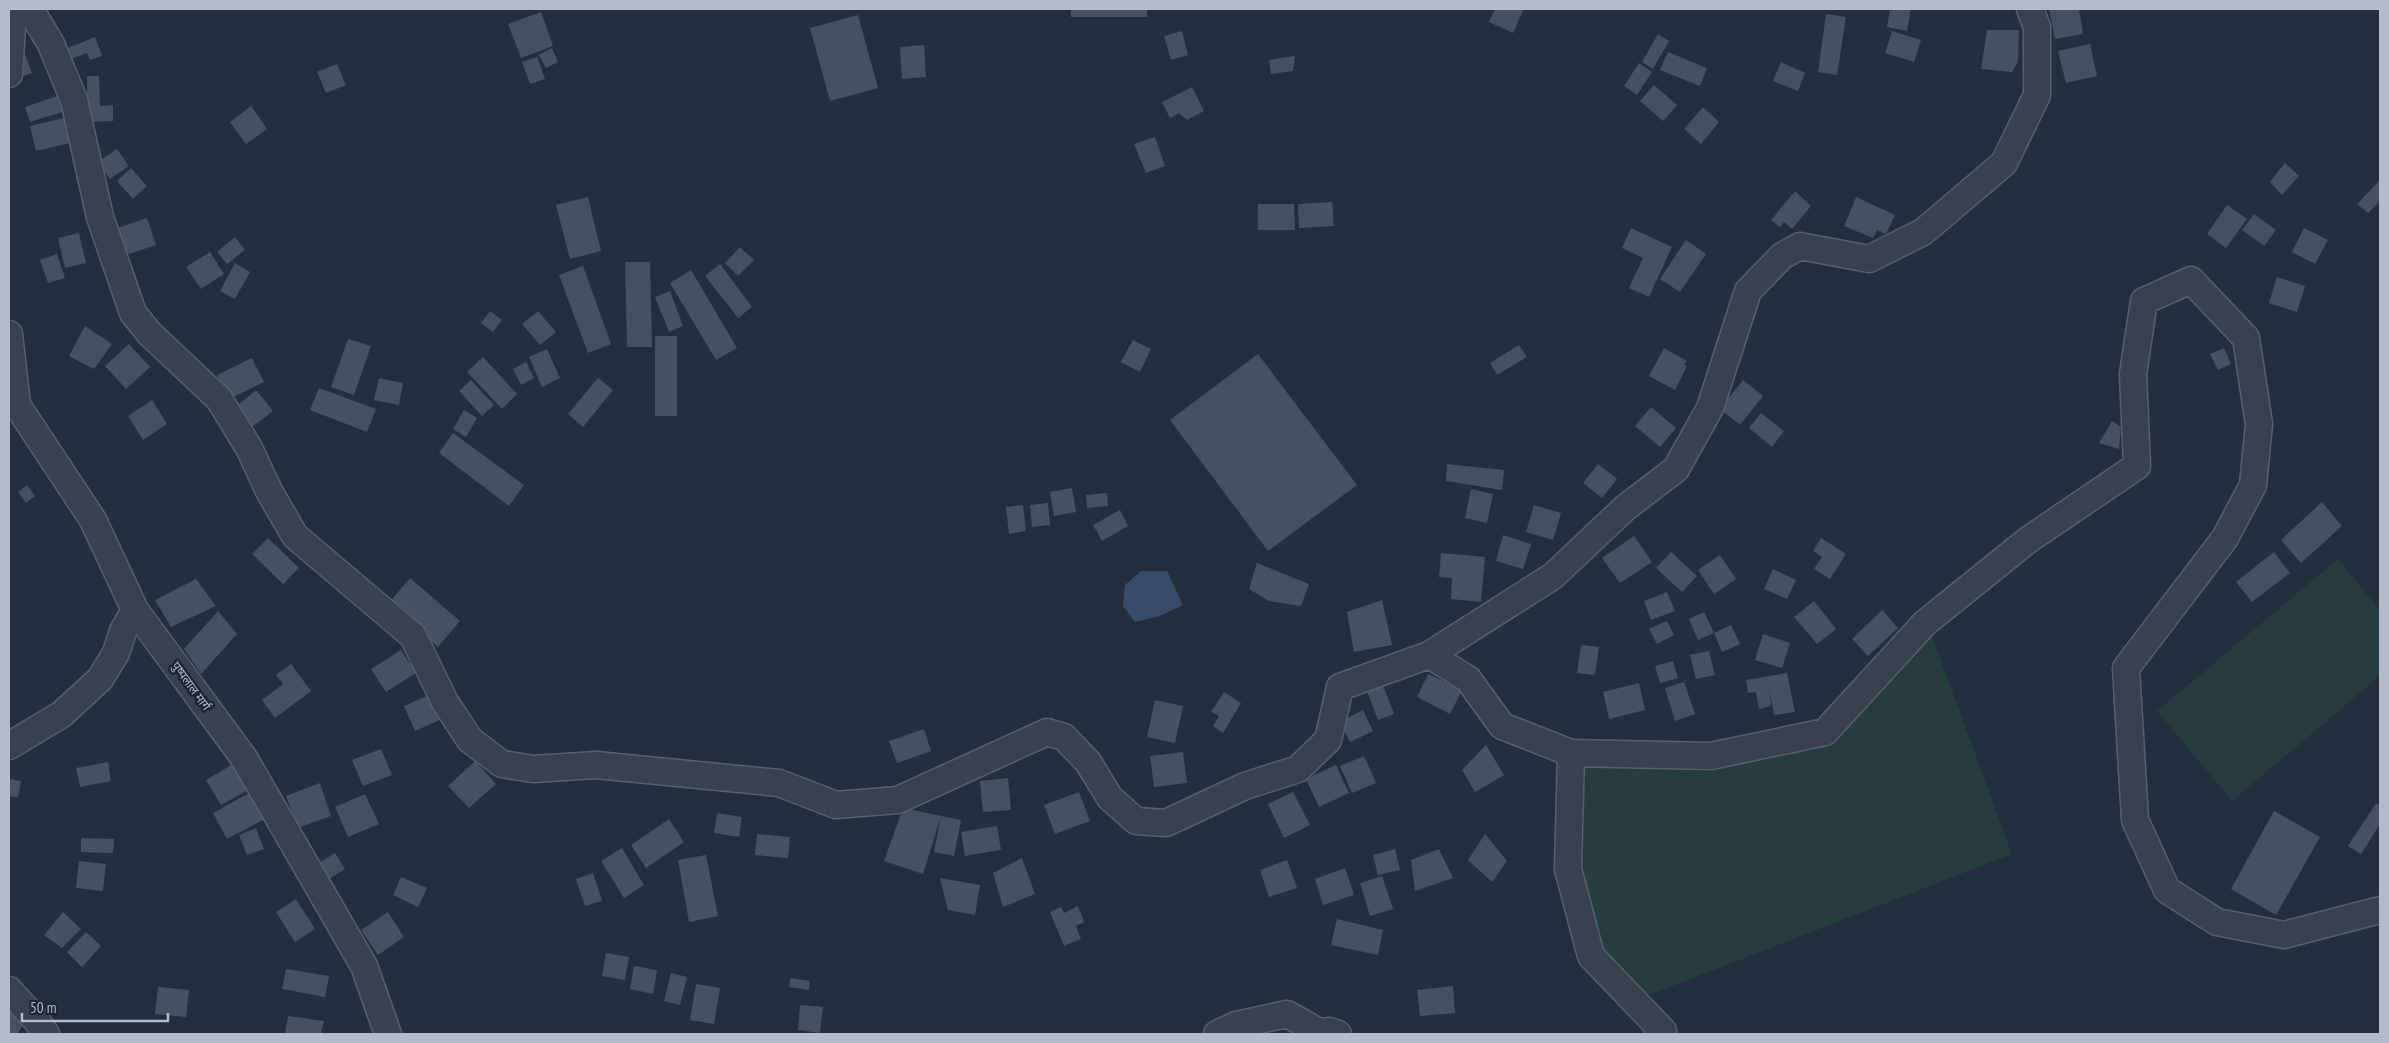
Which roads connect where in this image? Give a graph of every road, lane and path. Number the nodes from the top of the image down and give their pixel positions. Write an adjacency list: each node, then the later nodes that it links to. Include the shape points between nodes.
1 (13, 9): 4 (street)
2 (30, 9): 7 (street, via 51,44 74,100 100,217 132,312 149,333 219,399 296,536 413,636 445,702 470,740 502,764 533,769 596,764 779,784 836,805 898,800 1047,732 1064,737 1088,762 1110,798 1136,821 1166,822 1245,786 1298,769 1328,740 1340,687)
3 (2030, 9): 7 (street, via 2037,27 2038,95 2004,163 1923,232 1869,259 1800,246 1782,256 1748,291 1710,408 1676,469 1625,508 1553,576)
4 (9, 74)
5 (9, 334): 6 (street, पुष्पलाल मार्ग, via 17,405 93,520)
6 (135, 610): 8 (street, via 100,680 62,714); 14 (street, पुष्पलाल मार्ग, via 244,758 364,966)
7 (1429, 655): 9 (street, via 1468,679 1502,726)
8 (9, 746)
9 (1571, 753): 10 (street, via 1711,756 1825,732 1924,623 2028,540 2137,466 2133,374 2144,301 2190,280 2246,338 2259,424 2253,486 2225,538 2126,668 2135,820 2167,890 2217,922 2284,935); 16 (street, via 1568,869 1591,956 1663,1031)
10 (2380, 910)
11 (9, 990): 13 (street)
12 (1326, 1033): 15 (street, via 1287,1014 1236,1024)
13 (46, 1034)
14 (388, 1034)
15 (1217, 1034)
16 (1658, 1034)

